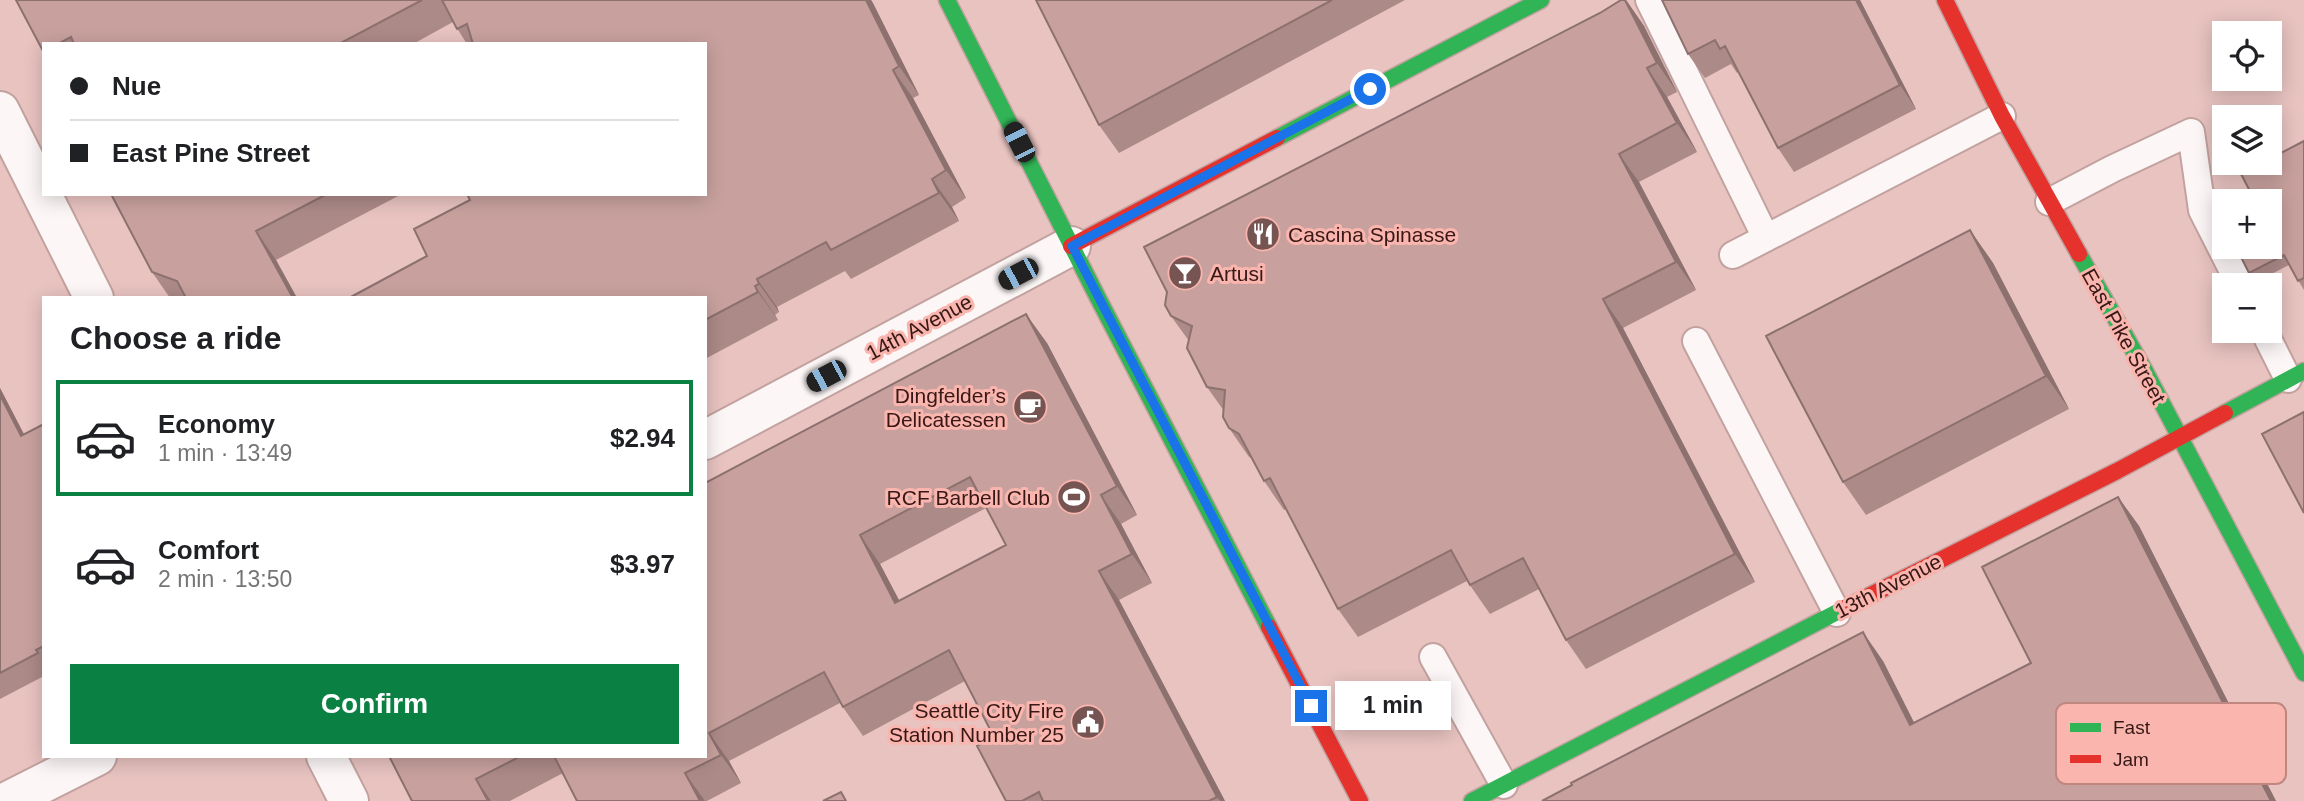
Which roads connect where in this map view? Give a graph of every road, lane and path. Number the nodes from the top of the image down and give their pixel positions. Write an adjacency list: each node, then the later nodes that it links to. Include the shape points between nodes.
1 (947, 0): 11 (main road)
2 (1541, 0): 11 (main road, 14th Avenue)
3 (1649, 0): 10 (lane)
4 (1945, 0): 6 (main road, East Pike Street)
5 (0, 111): 7 (street)
6 (2002, 116): 9 (main road, East Pike Street); 10 (lane)
7 (42, 195)
8 (43, 196): 14 (street)
9 (2049, 202): 13 (lane, via 2191,132 2202,210); 18 (main road, East Pike Street)
10 (1766, 238): 12 (lane)
11 (1072, 246): 19 (street, 14th Avenue); 28 (main road)
12 (1733, 255)
13 (2234, 273)
14 (93, 296)
15 (1696, 341): 20 (lane)
16 (2272, 343): 17 (lane)
17 (2296, 375): 18 (main road, 13th Avenue)
18 (2179, 438): 20 (main road, 13th Avenue); 22 (main road, East Pike Street)
19 (707, 439)
20 (1837, 613): 25 (main road, 13th Avenue)
21 (1433, 657): 25 (lane)
22 (2304, 673)
23 (93, 758): 26 (street)
24 (327, 758): 27 (street)
25 (1504, 785): 29 (main road, 13th Avenue)
26 (8, 801)
27 (349, 801)
28 (1360, 801)
29 (1472, 801)

